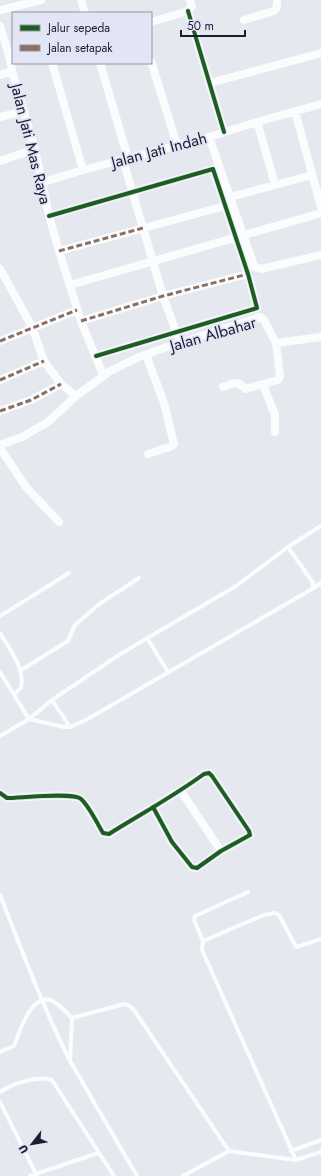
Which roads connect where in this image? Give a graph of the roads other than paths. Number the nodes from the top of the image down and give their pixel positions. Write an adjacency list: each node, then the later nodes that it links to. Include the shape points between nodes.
1 (41, 0): 5 (street)
2 (81, 0): 7 (street)
3 (190, 0): 6 (street, via 192,6)
4 (277, 0): 8 (street, via 274,11)
5 (0, 10)
6 (188, 11): 9 (street); 18 (street)
7 (85, 12)
8 (244, 20)
9 (152, 22)
10 (0, 26): 12 (street, Jalan Jati Mas Raya)
11 (321, 53): 18 (street)
12 (12, 58): 16 (street, Jalan Jati Mas Raya)
13 (52, 64): 30 (street)
14 (100, 64): 28 (street)
15 (152, 64): 26 (street)
16 (12, 71): 17 (street); 20 (street, Jalan Jati Mas Raya)
17 (0, 75)
18 (210, 83): 24 (street)
19 (321, 104): 21 (street, Jalan Jati Indah)
20 (24, 111): 22 (street); 27 (street, Jalan Jati Mas Raya)
21 (295, 111): 23 (street, Jalan Jati Indah); 31 (street)
22 (0, 117)
23 (257, 122): 24 (street, Jalan Jati Indah); 33 (street)
24 (224, 132): 25 (street, Jalan Jati Indah)
25 (209, 137): 26 (street, Jalan Jati Indah); 35 (street)
26 (177, 145): 28 (street, Jalan Jati Indah)
27 (35, 149): 29 (street); 32 (street, Jalan Jati Mas Raya)
28 (126, 159): 30 (street, Jalan Jati Indah); 34 (street)
29 (0, 161)
30 (83, 170): 32 (street, Jalan Jati Indah)
31 (312, 175): 33 (street); 37 (street)
32 (43, 182): 39 (street, Jalan Jati Mas Raya)
33 (275, 184): 35 (street)
34 (133, 193): 36 (street, via 213,169); 39 (street); 40 (street)
35 (230, 198): 41 (street)
36 (225, 206): 40 (street); 41 (street)
37 (321, 207)
38 (321, 213): 41 (street)
39 (49, 216): 42 (street, Jalan Jati Mas Raya)
40 (143, 228): 42 (street); 44 (street)
41 (239, 237): 43 (street, via 252,263 261,269); 44 (street); 46 (street)
42 (59, 251): 47 (street, Jalan Jati Mas Raya)
43 (321, 255)
44 (153, 262): 47 (street); 48 (street)
45 (0, 269): 51 (street)
46 (248, 274): 48 (street); 52 (street, via 257,308)
47 (70, 285): 49 (street, Jalan Jati Mas Raya)
48 (163, 296): 50 (street); 52 (street)
49 (77, 310): 50 (street, Jalan Jati Mas Raya); 51 (street)
50 (81, 321): 58 (street, Jalan Jati Mas Raya)
51 (32, 327): 54 (street); 60 (street)
52 (176, 332): 55 (street); 57 (street)
53 (321, 338): 56 (street, Jalan Albahar)
54 (0, 341)
55 (181, 342): 56 (street, Jalan Albahar, via 260,317); 59 (street, Jalan Albahar)
56 (276, 343): 64 (street, via 280,377)
57 (135, 344): 58 (street); 59 (street)
58 (96, 356): 61 (street, Jalan Jati Mas Raya)
59 (142, 356): 61 (street, Jalan Albahar); 71 (street, via 164,403 174,444)
60 (44, 361): 62 (street); 63 (street)
61 (103, 376): 66 (street, Jalan Albahar)
62 (0, 380)
63 (61, 384): 66 (street); 67 (street, via 31,400)
64 (263, 385): 65 (street, via 245,389 234,383); 68 (street, via 275,415)
65 (223, 387)
66 (76, 396): 69 (street, Jalan Albahar, via 48,422 22,437)
67 (0, 411)
68 (275, 432)
69 (0, 445)
70 (0, 448): 72 (street, via 26,487)
71 (148, 454)
72 (59, 522)
73 (321, 526): 74 (lane)
74 (288, 547): 78 (lane, via 313,583); 81 (lane, via 236,586)
75 (69, 573): 79 (lane)
76 (139, 578): 82 (lane, via 98,605 75,625 68,641)
77 (321, 583): 78 (lane)
78 (312, 589): 84 (lane)
79 (0, 616)
80 (0, 633): 82 (lane)
81 (147, 638): 84 (lane); 86 (lane)
82 (21, 670): 85 (lane, via 21,688)
83 (0, 672): 85 (lane)
84 (168, 672): 88 (lane)
85 (14, 694): 87 (lane)
86 (52, 700): 87 (lane); 88 (lane)
87 (29, 719): 88 (lane); 89 (lane)
88 (70, 727)
89 (0, 736)
90 (181, 791): 92 (street); 93 (street); 93 (street, via 209,773 249,831 248,837)
91 (0, 794): 92 (street, via 7,798 79,797 103,833 107,834)
92 (153, 807): 93 (street, via 172,842 192,867 197,868)
93 (221, 851)
94 (248, 892): 97 (lane, via 195,916 194,920)
95 (0, 895): 98 (lane)
96 (321, 939): 97 (lane, via 295,945 275,913 264,915)
97 (203, 941): 106 (lane, via 202,950)
98 (42, 1000): 99 (lane, via 51,1000); 100 (lane, via 28,1011 14,1046); 101 (lane)
99 (72, 1018): 101 (lane); 105 (lane, via 124,1004 131,1007)
100 (0, 1052)
101 (70, 1061): 113 (lane)
102 (0, 1092): 108 (lane, via 9,1086 38,1078 52,1080)
103 (0, 1102): 110 (lane)
104 (321, 1140): 106 (lane)
105 (229, 1151): 109 (lane); 114 (lane)
106 (291, 1151): 109 (lane)
107 (321, 1152): 109 (lane)
108 (98, 1153): 110 (lane); 112 (lane)
109 (296, 1160)
110 (36, 1174): 111 (lane)
111 (30, 1176)
112 (114, 1176)
113 (136, 1176)
114 (183, 1176)

